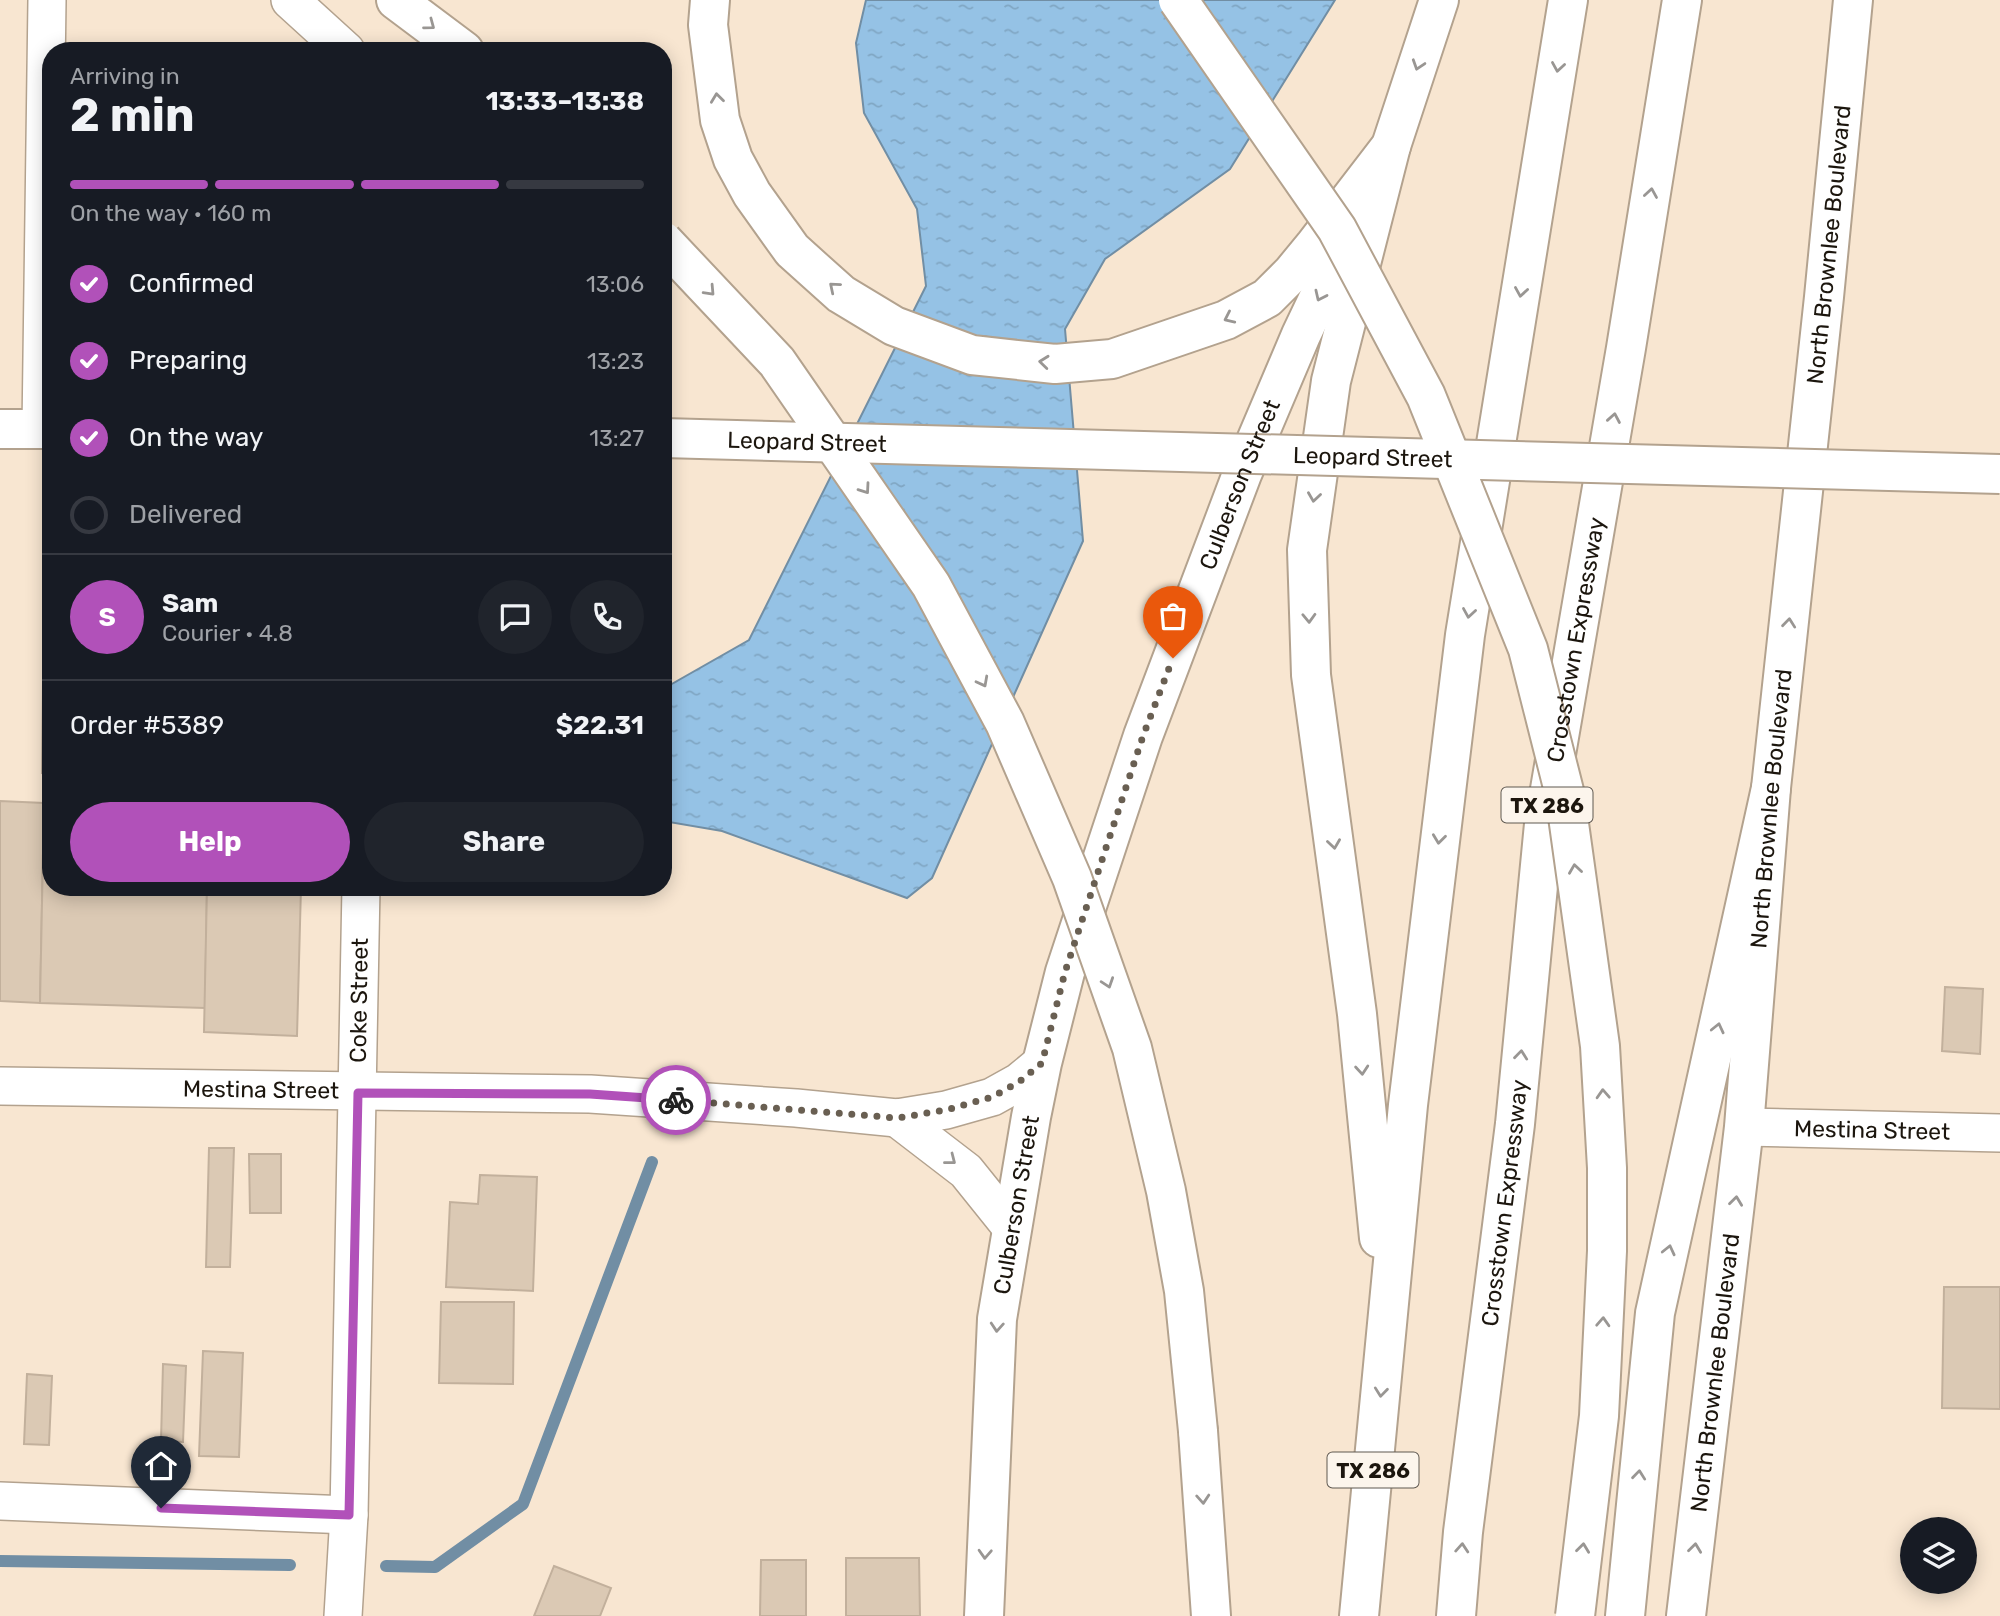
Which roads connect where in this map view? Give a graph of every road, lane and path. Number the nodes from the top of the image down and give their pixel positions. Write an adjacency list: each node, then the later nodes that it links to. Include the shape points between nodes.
1 (47, 0): 11 (street)
2 (290, 0): 12 (street)
3 (396, 0): 13 (main road, one-way to 13)
4 (710, 0): 15 (main road, one-way to 4, via 1308,254 1267,298 1226,320 1112,359 1055,364 972,355 894,326 841,294 792,250 752,194 733,159 720,120 708,25)
5 (1178, 0): 38 (main road, one-way to 5, bridge, via 1599,1416 1606,1168 1600,1046 1565,795 1528,649 1426,396 1337,229)
6 (1439, 0): 15 (main road, one-way to 15)
7 (1568, 0): 30 (main road, TX 286, one-way to 30, via 1465,635 1408,1105)
8 (1682, 0): 37 (main road, Crosstown Expressway / TX 286, one-way to 8, via 1464,1518 1515,1124 1544,824)
9 (1853, 0): 14 (main road, North Brownlee Boulevard)
10 (1874, 0): 14 (main road)
11 (47, 42)
12 (335, 42)
13 (452, 42)
14 (1847, 59): 21 (main road, North Brownlee Boulevard, one-way to 14)
15 (1391, 146): 23 (main road, Culberson Street, one-way to 23, via 1301,335 1242,474 1143,736 1065,972); 30 (main road, one-way to 30, via 1331,381 1307,550 1311,675 1357,1014)
16 (672, 251): 35 (main road, one-way to 35, bridge, via 777,362 931,585 1005,723 1072,878 1132,1048 1166,1191 1184,1291)
17 (0, 429): 18 (main road)
18 (42, 429)
19 (672, 438): 20 (main road, Leopard Street, bridge)
20 (2000, 474)
21 (1771, 788): 27 (main road, North Brownlee Boulevard); 39 (main road, one-way to 21, via 1655,1313)
22 (361, 896): 25 (street, Coke Street)
23 (1042, 1063): 26 (street, Mestina Street, via 992,1097); 29 (main road, Culberson Street)
24 (0, 1086): 25 (street, Mestina Street)
25 (358, 1093): 26 (street, Mestina Street, via 590,1094); 32 (street, Coke Street)
26 (897, 1118): 29 (street, one-way to 29, via 966,1171)
27 (1745, 1127): 28 (street, Mestina Street); 40 (main road, North Brownlee Boulevard, one-way to 27)
28 (2000, 1133)
29 (1011, 1227): 34 (main road, Culberson Street, one-way to 34, via 997,1319)
30 (1388, 1324): 36 (main road, TX 286, one-way to 36)
31 (0, 1501): 32 (street)
32 (349, 1515): 33 (street, Coke Street)
33 (344, 1616)
34 (984, 1616)
35 (1210, 1616)
36 (1359, 1616)
37 (1457, 1616)
38 (1575, 1616)
39 (1625, 1616)
40 (1686, 1616)

